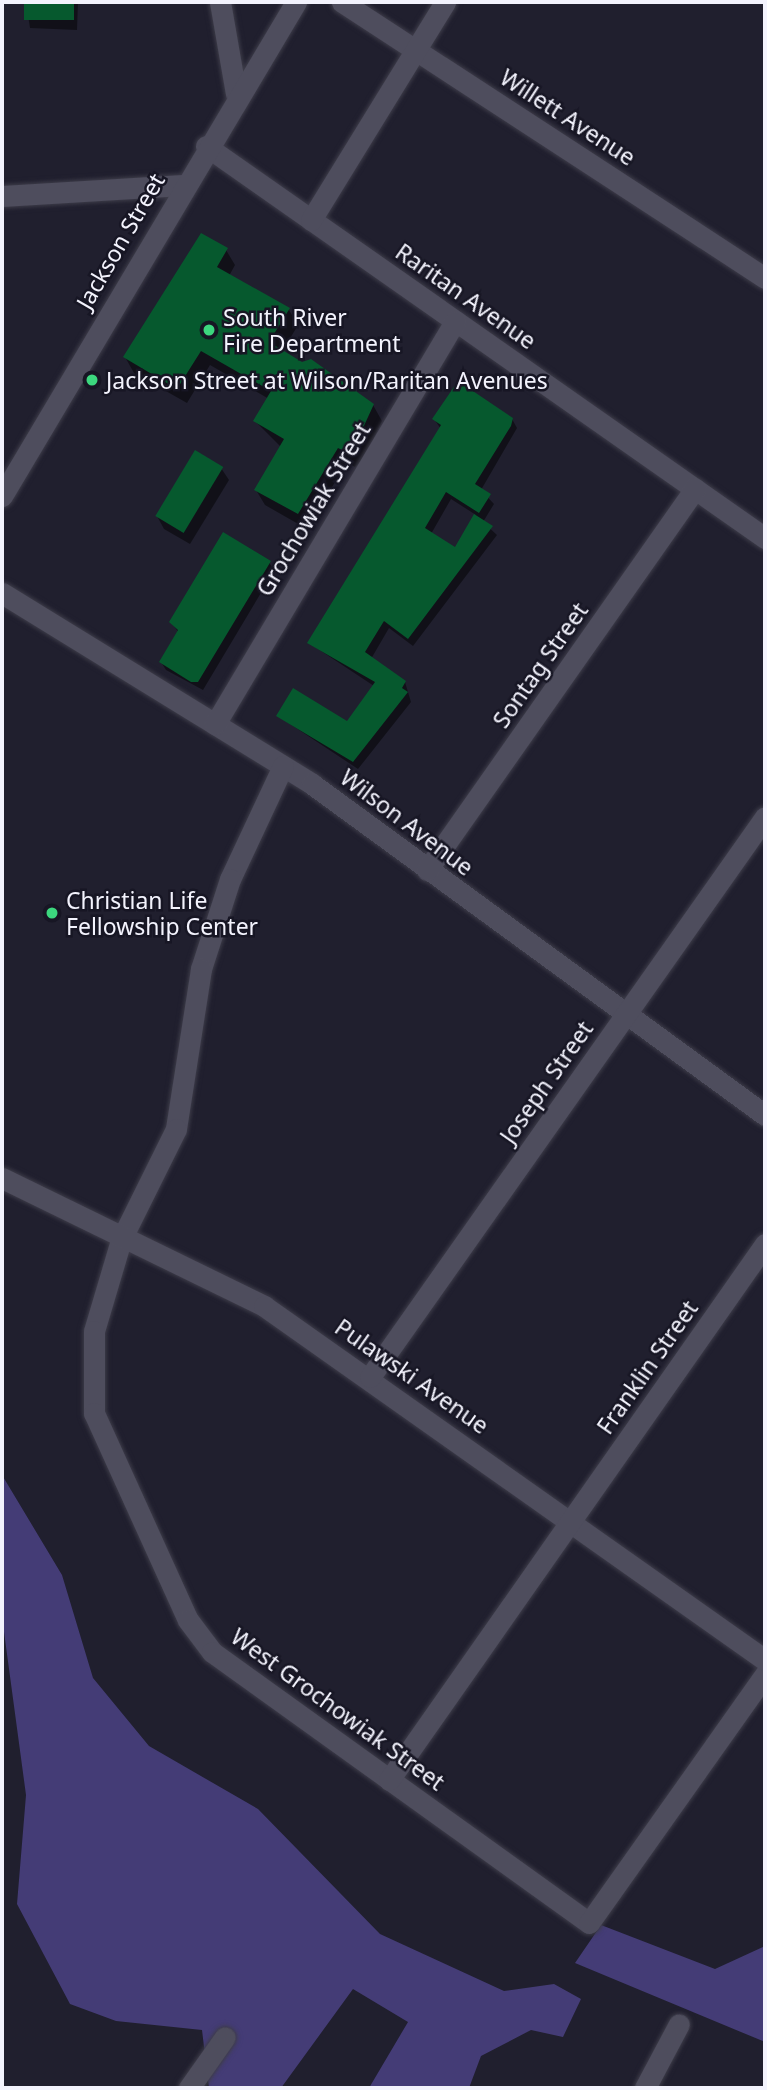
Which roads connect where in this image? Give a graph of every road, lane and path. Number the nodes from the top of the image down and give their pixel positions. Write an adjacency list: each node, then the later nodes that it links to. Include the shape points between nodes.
1 (220, 2): 6 (street)
2 (296, 2): 6 (street, Jackson Street)
3 (342, 2): 5 (street, Willett Avenue)
4 (445, 2): 5 (street)
5 (416, 49): 10 (street); 11 (street, Willett Avenue)
6 (236, 94): 7 (street, Jackson Street)
7 (206, 146): 8 (street, Jackson Street); 10 (street, Raritan Avenue)
8 (183, 185): 9 (street); 14 (street, Jackson Street)
9 (2, 196)
10 (311, 220): 12 (street, Raritan Avenue)
11 (765, 278)
12 (455, 321): 13 (street, Raritan Avenue); 17 (street, Grochowiak Street)
13 (695, 489): 15 (street, Raritan Avenue); 20 (street, Sontag Street)
14 (2, 496)
15 (765, 538)
16 (2, 593): 17 (street, Wilson Avenue)
17 (215, 724): 18 (street, Wilson Avenue)
18 (283, 766): 20 (street, Wilson Avenue); 24 (street, West Grochowiak Street, via 230,879 201,970 176,1129)
19 (765, 817): 21 (street, Joseph Street)
20 (427, 870): 21 (street, Wilson Avenue)
21 (626, 1014): 22 (street, Wilson Avenue); 26 (street, Joseph Street)
22 (765, 1115)
23 (2, 1178): 24 (street, Pulawski Avenue)
24 (121, 1240): 26 (street, Pulawski Avenue, via 264,1306); 30 (street, West Grochowiak Street, via 94,1331 94,1413 188,1620 212,1652)
25 (765, 1244): 27 (street, Franklin Street)
26 (370, 1377): 27 (street, Pulawski Avenue)
27 (572, 1521): 28 (street, Pulawski Avenue); 30 (street, Franklin Street)
28 (765, 1660)
29 (765, 1674): 30 (street, West Grochowiak Street, via 589,1923)
30 (389, 1780)
31 (679, 2024): 34 (street)
32 (225, 2037): 33 (street)
33 (189, 2088)
34 (645, 2088)

